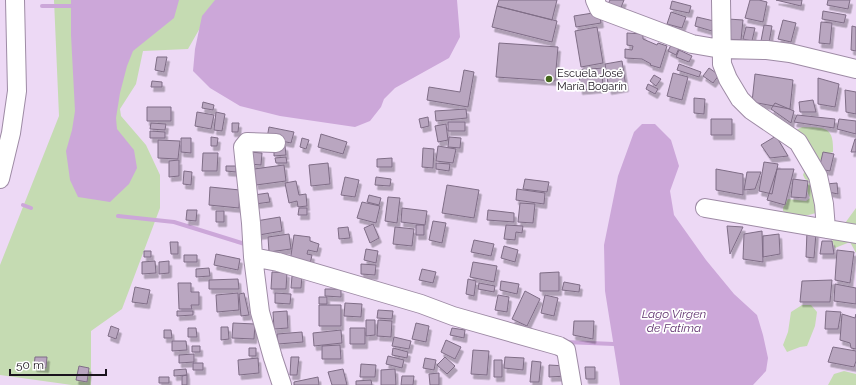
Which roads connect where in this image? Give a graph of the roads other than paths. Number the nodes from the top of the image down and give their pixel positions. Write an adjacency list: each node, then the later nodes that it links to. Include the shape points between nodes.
1 (16, 0): 7 (street, via 17,91 11,133)
2 (721, 0): 4 (street)
3 (597, 5): 4 (street, via 692,44)
4 (721, 49): 5 (street, via 790,53); 9 (street, via 722,64 740,99 767,122 798,142 818,176)
5 (856, 69)
6 (276, 143): 11 (street, via 247,142 243,147)
7 (0, 179)
8 (705, 208): 9 (street)
9 (826, 229): 10 (street)
10 (856, 234)
11 (252, 257): 12 (street, via 260,312); 13 (street, via 278,262 559,346 566,350 568,355)
12 (282, 385)
13 (572, 385)

